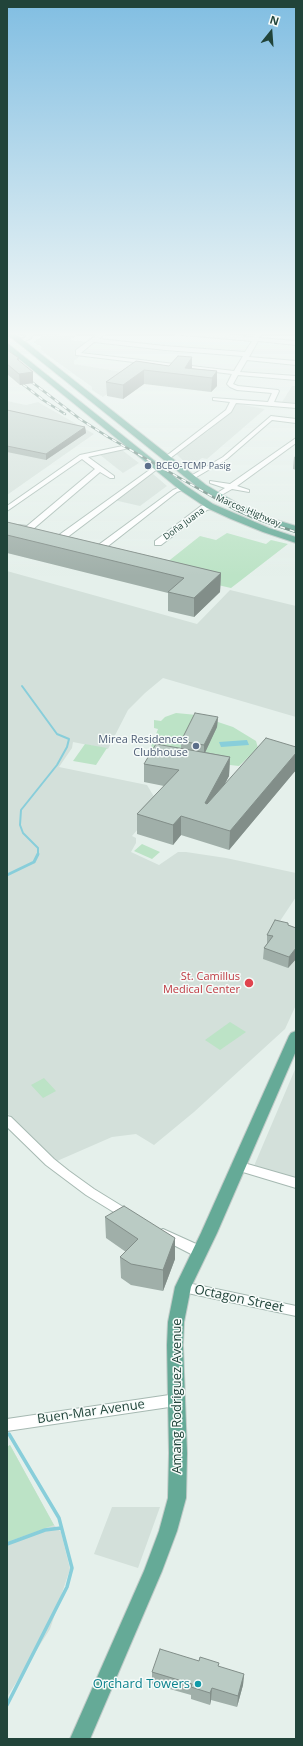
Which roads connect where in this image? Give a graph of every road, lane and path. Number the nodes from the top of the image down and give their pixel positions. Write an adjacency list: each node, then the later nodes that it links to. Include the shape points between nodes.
1 (92, 413): 7 (main road, Marcos Highway)
2 (111, 413): 6 (main road, Marcos Highway)
3 (226, 413): 9 (street)
4 (296, 420): 13 (street, via 271,418 225,458)
5 (296, 440): 15 (street)
6 (149, 444): 7 (main road); 9 (main road, Marcos Highway)
7 (133, 447): 8 (street); 10 (main road, Marcos Highway)
8 (82, 456): 11 (street); 20 (street)
9 (167, 458): 13 (main road, Marcos Highway)
10 (156, 467): 16 (main road, Marcos Highway); 23 (street)
11 (99, 469): 12 (street); 21 (street, via 29,528)
12 (112, 477)
13 (191, 478): 18 (main road, Marcos Highway)
14 (212, 482): 15 (street)
15 (231, 487): 17 (street); 18 (street)
16 (182, 488): 19 (main road, Marcos Highway); 26 (street, via 174,491)
17 (247, 491)
18 (216, 496): 22 (main road, Marcos Highway, via 256,515)
19 (210, 506): 24 (main road, Marcos Highway); 25 (street, Doña Juana)
20 (7, 509)
21 (7, 526)
22 (296, 529)
23 (62, 537)
24 (296, 540)
25 (158, 543)
26 (100, 548)
27 (296, 1036): 29 (main road, Amang Rodriguez Avenue)
28 (7, 1120): 31 (street, via 65,1174)
29 (237, 1166): 30 (street); 33 (main road, Amang Rodriguez Avenue)
30 (296, 1183)
31 (138, 1220)
32 (149, 1227): 33 (street)
33 (200, 1252): 34 (main road, Amang Rodriguez Avenue)
34 (183, 1286): 35 (street, Octagon Street); 36 (main road, Amang Rodriguez Avenue, via 175,1328)
35 (296, 1310)
36 (176, 1400): 37 (street, Buen-Mar Avenue); 38 (main road, Amang Rodriguez Avenue, via 177,1498 168,1531)
37 (7, 1425)
38 (80, 1739)

